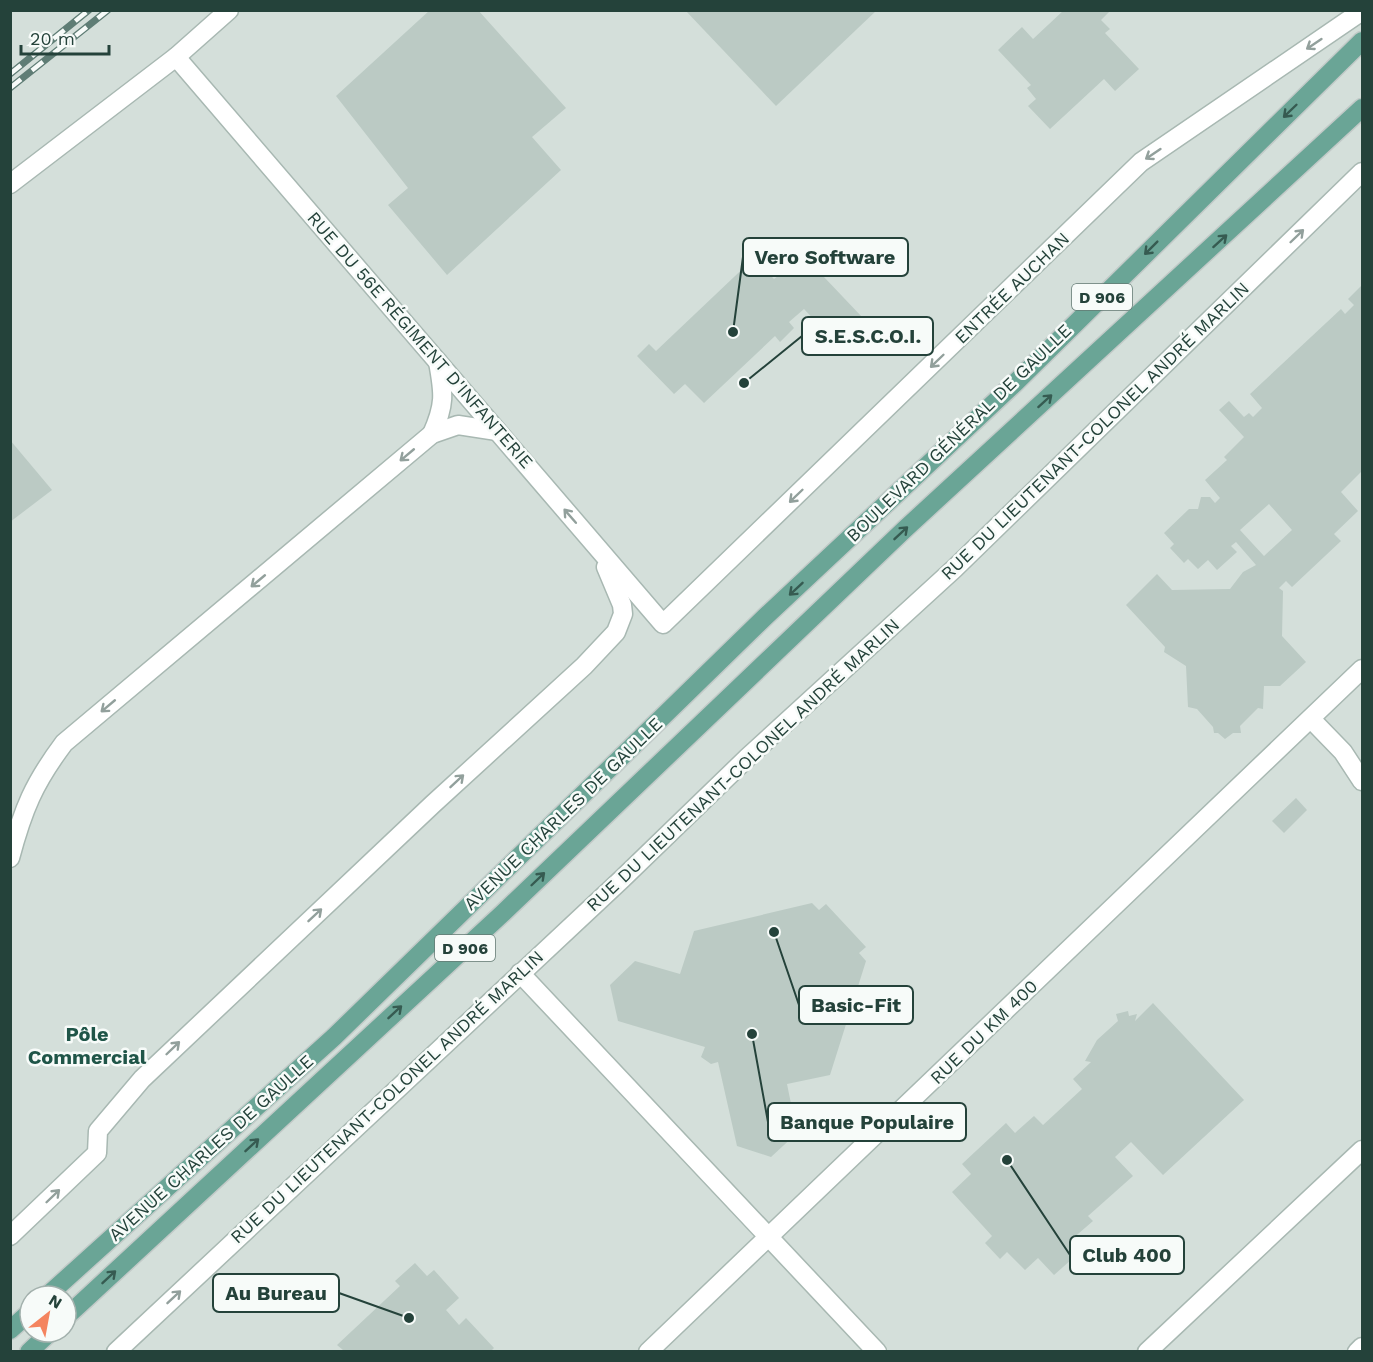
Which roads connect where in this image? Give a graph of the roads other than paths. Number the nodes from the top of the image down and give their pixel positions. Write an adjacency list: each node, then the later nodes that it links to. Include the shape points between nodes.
1 (229, 10): 4 (street)
2 (1362, 11): 14 (street, ENTRÉE AUCHAN, one-way to 14, via 1141,162)
3 (1362, 41): 12 (main road, BOULEVARD GÉNÉRAL DE GAULLE / D 906, one-way to 12, via 1014,384)
4 (176, 57): 7 (street); 8 (street, RUE DU 56E RÉGIMENT D'INFANTERIE)
5 (1362, 108): 13 (main road, BOULEVARD GÉNÉRAL DE GAULLE / D 906, one-way to 5)
6 (1362, 172): 19 (street, RUE DU LIEUTENANT-COLONEL ANDRÉ MARLIN, one-way to 6, via 955,568)
7 (10, 184)
8 (438, 361): 9 (street, RUE DU 56E RÉGIMENT D'INFANTERIE); 10 (street, via 444,395)
9 (497, 431): 10 (street, via 458,425); 11 (street, RUE DU 56E RÉGIMENT D'INFANTERIE, one-way to 9)
10 (432, 434): 18 (street, one-way to 18, via 64,743 28,798)
11 (595, 546): 14 (street, RUE DU 56E RÉGIMENT D'INFANTERIE); 21 (street, one-way to 11, via 97,1153 98,1131 142,1079 432,804 585,666 616,632 622,605)
12 (838, 548): 23 (main road, AVENUE CHARLES DE GAULLE / D 906, one-way to 23, via 334,1037)
13 (858, 573): 24 (main road, AVENUE CHARLES DE GAULLE / D 906, one-way to 13, via 503,913)
14 (663, 624)
15 (1362, 669): 16 (street, RUE DU KM 400)
16 (1311, 718): 17 (street, via 1343,752); 22 (street, RUE DU KM 400)
17 (1362, 781)
18 (10, 858)
19 (520, 973): 22 (street); 26 (street, RUE DU LIEUTENANT-COLONEL ANDRÉ MARLIN, one-way to 19)
20 (1362, 1150): 29 (street)
21 (10, 1236)
22 (767, 1238): 27 (street, RUE DU KM 400); 28 (street)
23 (60, 1284)
24 (78, 1306)
25 (1362, 1347): 30 (street)
26 (116, 1352)
27 (648, 1352)
28 (877, 1352)
29 (1147, 1352)
30 (1357, 1352)

